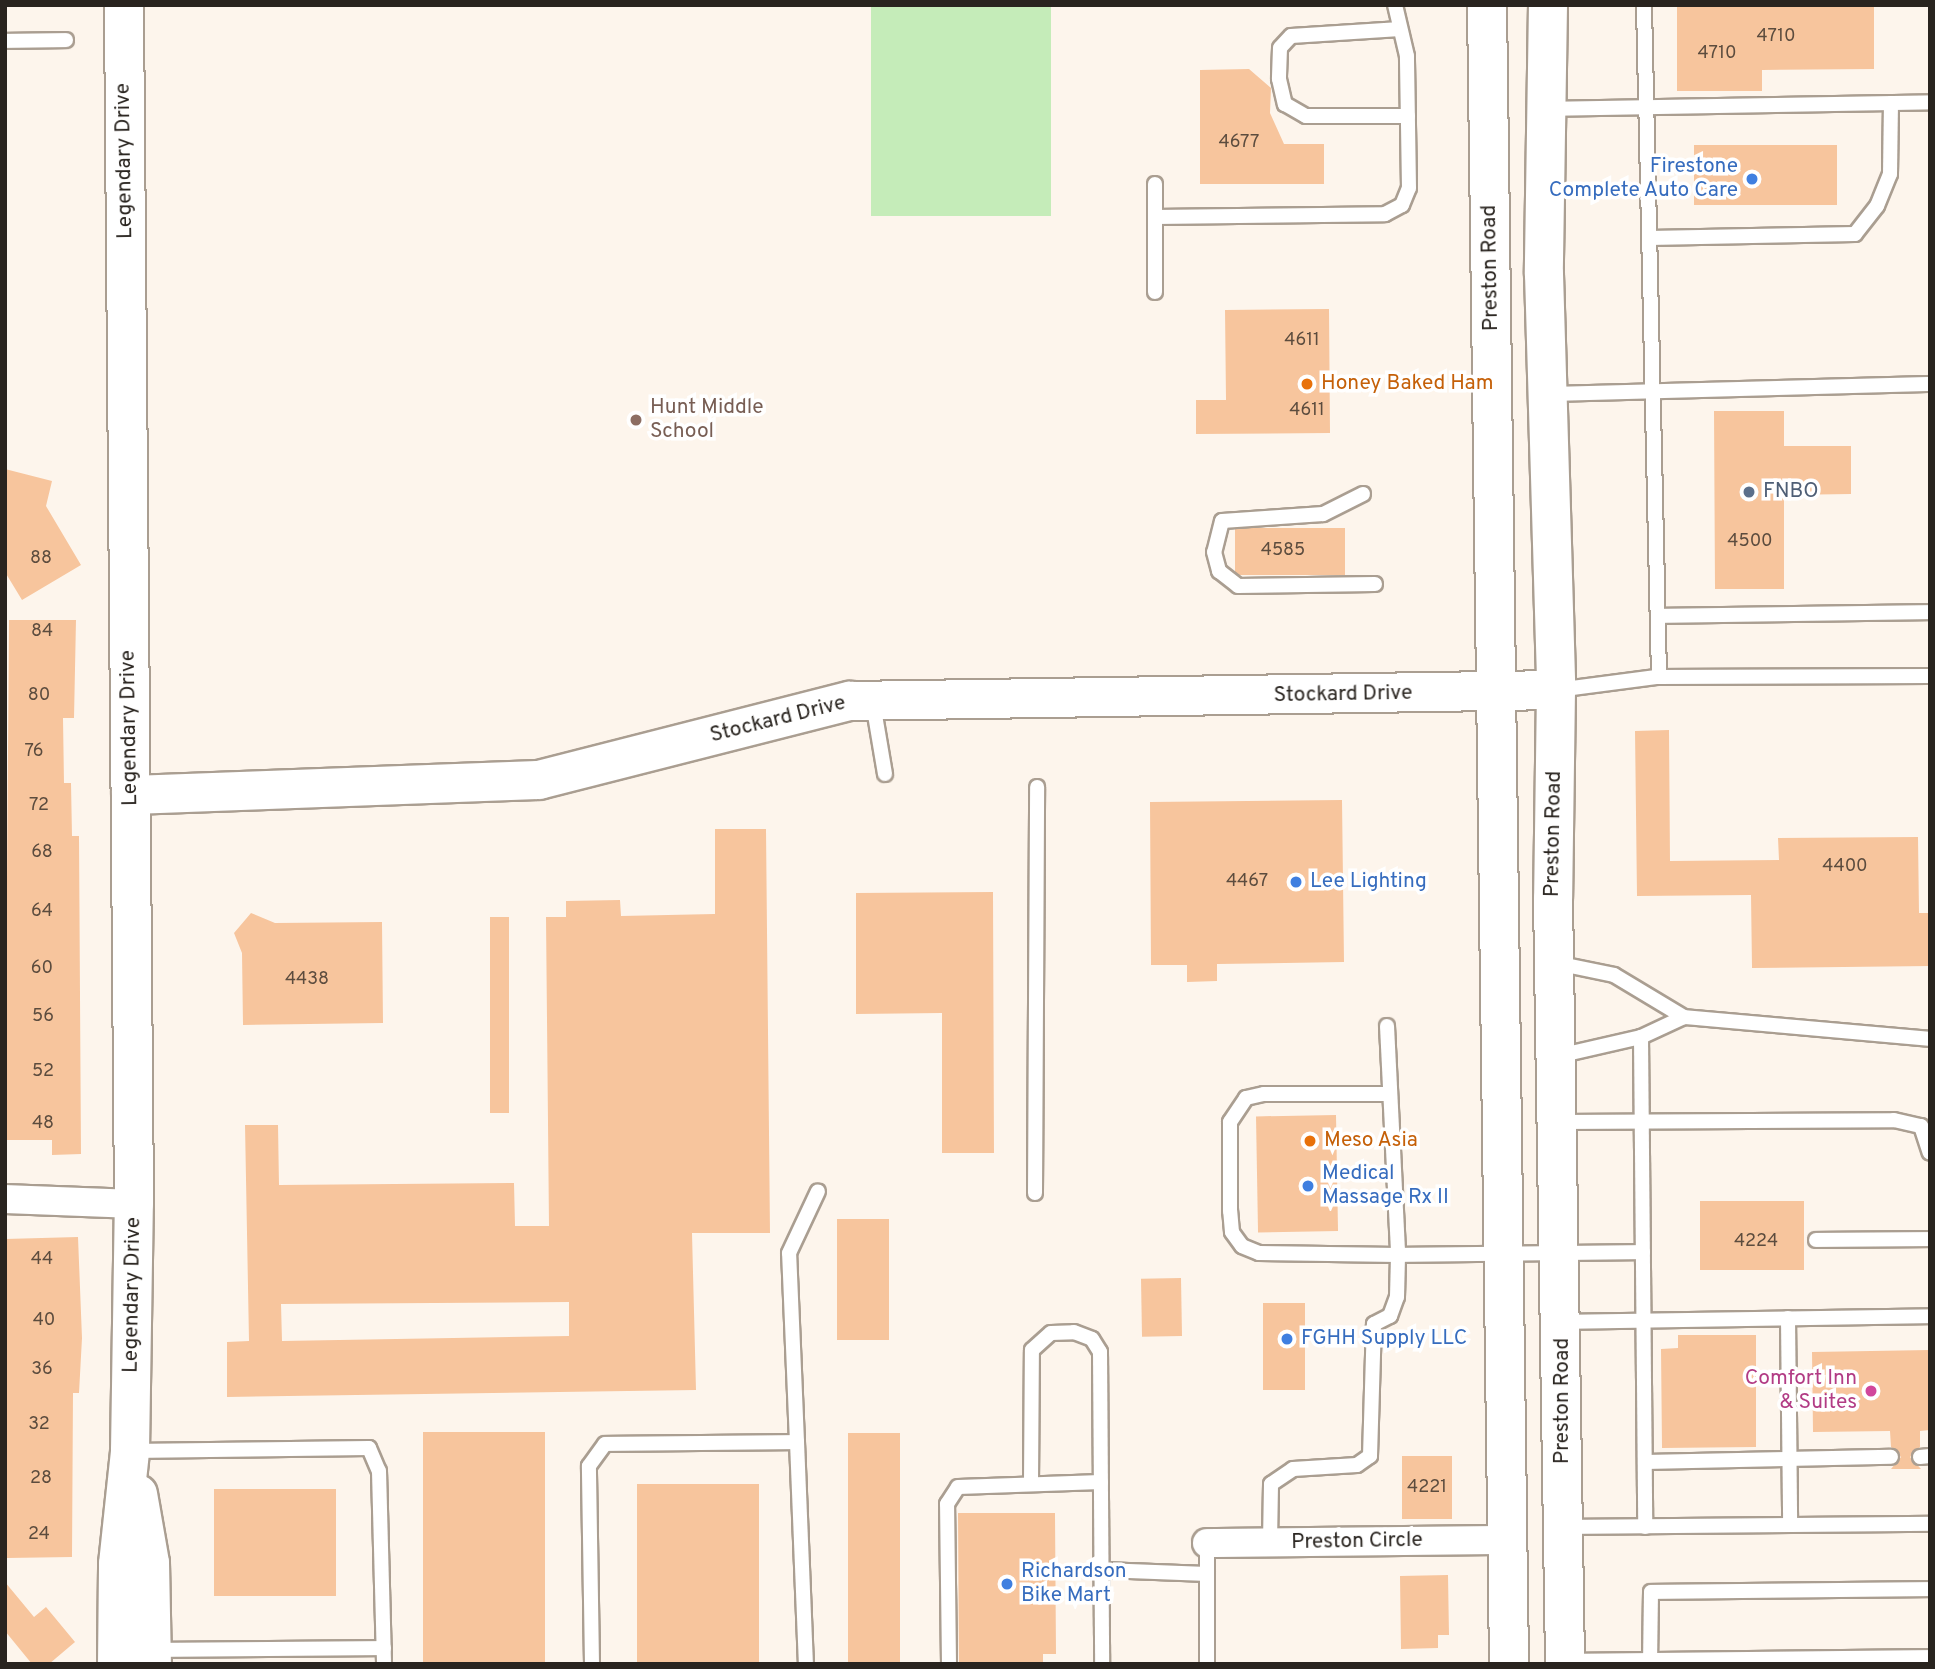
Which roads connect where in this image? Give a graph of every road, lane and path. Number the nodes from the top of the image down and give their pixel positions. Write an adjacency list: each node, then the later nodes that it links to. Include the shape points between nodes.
1 (124, 5): 32 (main road, Legendary Drive)
2 (1395, 5): 6 (lane)
3 (1487, 5): 28 (main road, Preston Road)
4 (1548, 5): 12 (main road, Preston Road)
5 (1644, 5): 11 (lane)
6 (1400, 29): 13 (lane); 13 (lane, via 1292,36 1280,48 1279,79 1285,104 1307,116)
7 (66, 40): 8 (lane)
8 (5, 41)
9 (1930, 102): 10 (lane)
10 (1891, 103): 11 (lane); 16 (lane, via 1890,174 1877,206 1855,234)
11 (1646, 107): 12 (lane); 16 (lane)
12 (1546, 108): 20 (main road, Preston Road)
13 (1408, 116): 15 (lane, via 1409,188 1402,205 1385,214)
14 (1155, 184): 15 (lane)
15 (1155, 217): 17 (lane)
16 (1649, 238): 19 (lane)
17 (1155, 292)
18 (1930, 384): 19 (lane)
19 (1653, 389): 20 (lane); 24 (lane)
20 (1548, 394): 27 (main road, Preston Road)
21 (1363, 494): 22 (lane, via 1323,514 1222,521 1214,552 1219,571 1238,586)
22 (1375, 584)
23 (1930, 612): 24 (lane)
24 (1658, 616): 26 (lane)
25 (1930, 676): 26 (lane)
26 (1659, 677): 27 (lane)
27 (1556, 690): 28 (main road, Stockard Drive); 33 (main road, Preston Road)
28 (1498, 694): 29 (main road, Stockard Drive); 51 (main road, Preston Road)
29 (872, 701): 30 (lane); 32 (main road, Stockard Drive, via 539,780)
30 (885, 774)
31 (1037, 787): 44 (lane)
32 (131, 794): 46 (main road, Legendary Drive)
33 (1555, 963): 34 (lane, via 1614,975); 38 (main road, Preston Road)
34 (1685, 1017): 36 (lane); 37 (lane)
35 (1387, 1026): 39 (lane)
36 (1641, 1037): 38 (lane); 40 (lane)
37 (1930, 1039)
38 (1557, 1057): 41 (main road, Preston Road)
39 (1388, 1094): 52 (lane); 52 (lane, via 1247,1098 1230,1122 1230,1211 1232,1232 1259,1253)
40 (1642, 1121): 41 (lane); 42 (lane, via 1894,1120 1921,1126); 50 (lane)
41 (1559, 1122): 49 (main road, Preston Road)
42 (1930, 1153)
43 (818, 1191): 57 (lane, via 789,1254)
44 (1035, 1194)
45 (5, 1199): 46 (street)
46 (134, 1204): 58 (main road, Legendary Drive)
47 (1930, 1239): 48 (lane)
48 (1816, 1240)
49 (1562, 1252): 50 (lane); 51 (lane); 56 (main road, Preston Road)
50 (1643, 1252): 55 (lane)
51 (1505, 1253): 52 (lane); 68 (main road, Preston Road)
52 (1398, 1255): 69 (lane, via 1397,1297 1390,1316 1374,1324 1370,1456 1357,1465 1293,1469 1271,1484)
53 (1930, 1317): 54 (lane)
54 (1788, 1318): 55 (lane); 60 (lane)
55 (1644, 1320): 56 (lane); 61 (lane)
56 (1563, 1322): 66 (main road, Preston Road)
57 (797, 1442): 81 (lane, via 604,1444 589,1466); 82 (lane)
58 (130, 1451): 74 (lane, via 369,1448 379,1471); 76 (main road, Legendary Drive, via 118,1564)
59 (1891, 1457): 60 (lane)
60 (1790, 1459): 61 (lane); 65 (lane)
61 (1645, 1462): 67 (lane)
62 (1031, 1482): 63 (lane); 63 (lane, via 1032,1350 1051,1333 1074,1332 1092,1339 1100,1352); 83 (lane, via 958,1487 947,1504)
63 (1101, 1482): 71 (lane)
64 (1930, 1524): 65 (lane)
65 (1790, 1525): 67 (lane)
66 (1564, 1527): 67 (lane); 78 (main road, Preston Road)
67 (1646, 1527)
68 (1507, 1540): 69 (street, Preston Circle); 86 (main road, Preston Road)
69 (1269, 1542): 70 (street, Preston Circle)
70 (1207, 1543): 72 (lane)
71 (1103, 1570): 72 (lane); 84 (lane)
72 (1207, 1574): 85 (lane)
73 (1930, 1589): 79 (lane, via 1651,1592)
74 (384, 1648): 76 (lane); 80 (lane)
75 (1930, 1657): 77 (lane)
76 (140, 1659)
77 (1891, 1661): 79 (lane)
78 (1565, 1662): 79 (lane)
79 (1650, 1662)
80 (384, 1664)
81 (592, 1664)
82 (806, 1664)
83 (949, 1664)
84 (1102, 1664)
85 (1207, 1664)
86 (1509, 1664)

